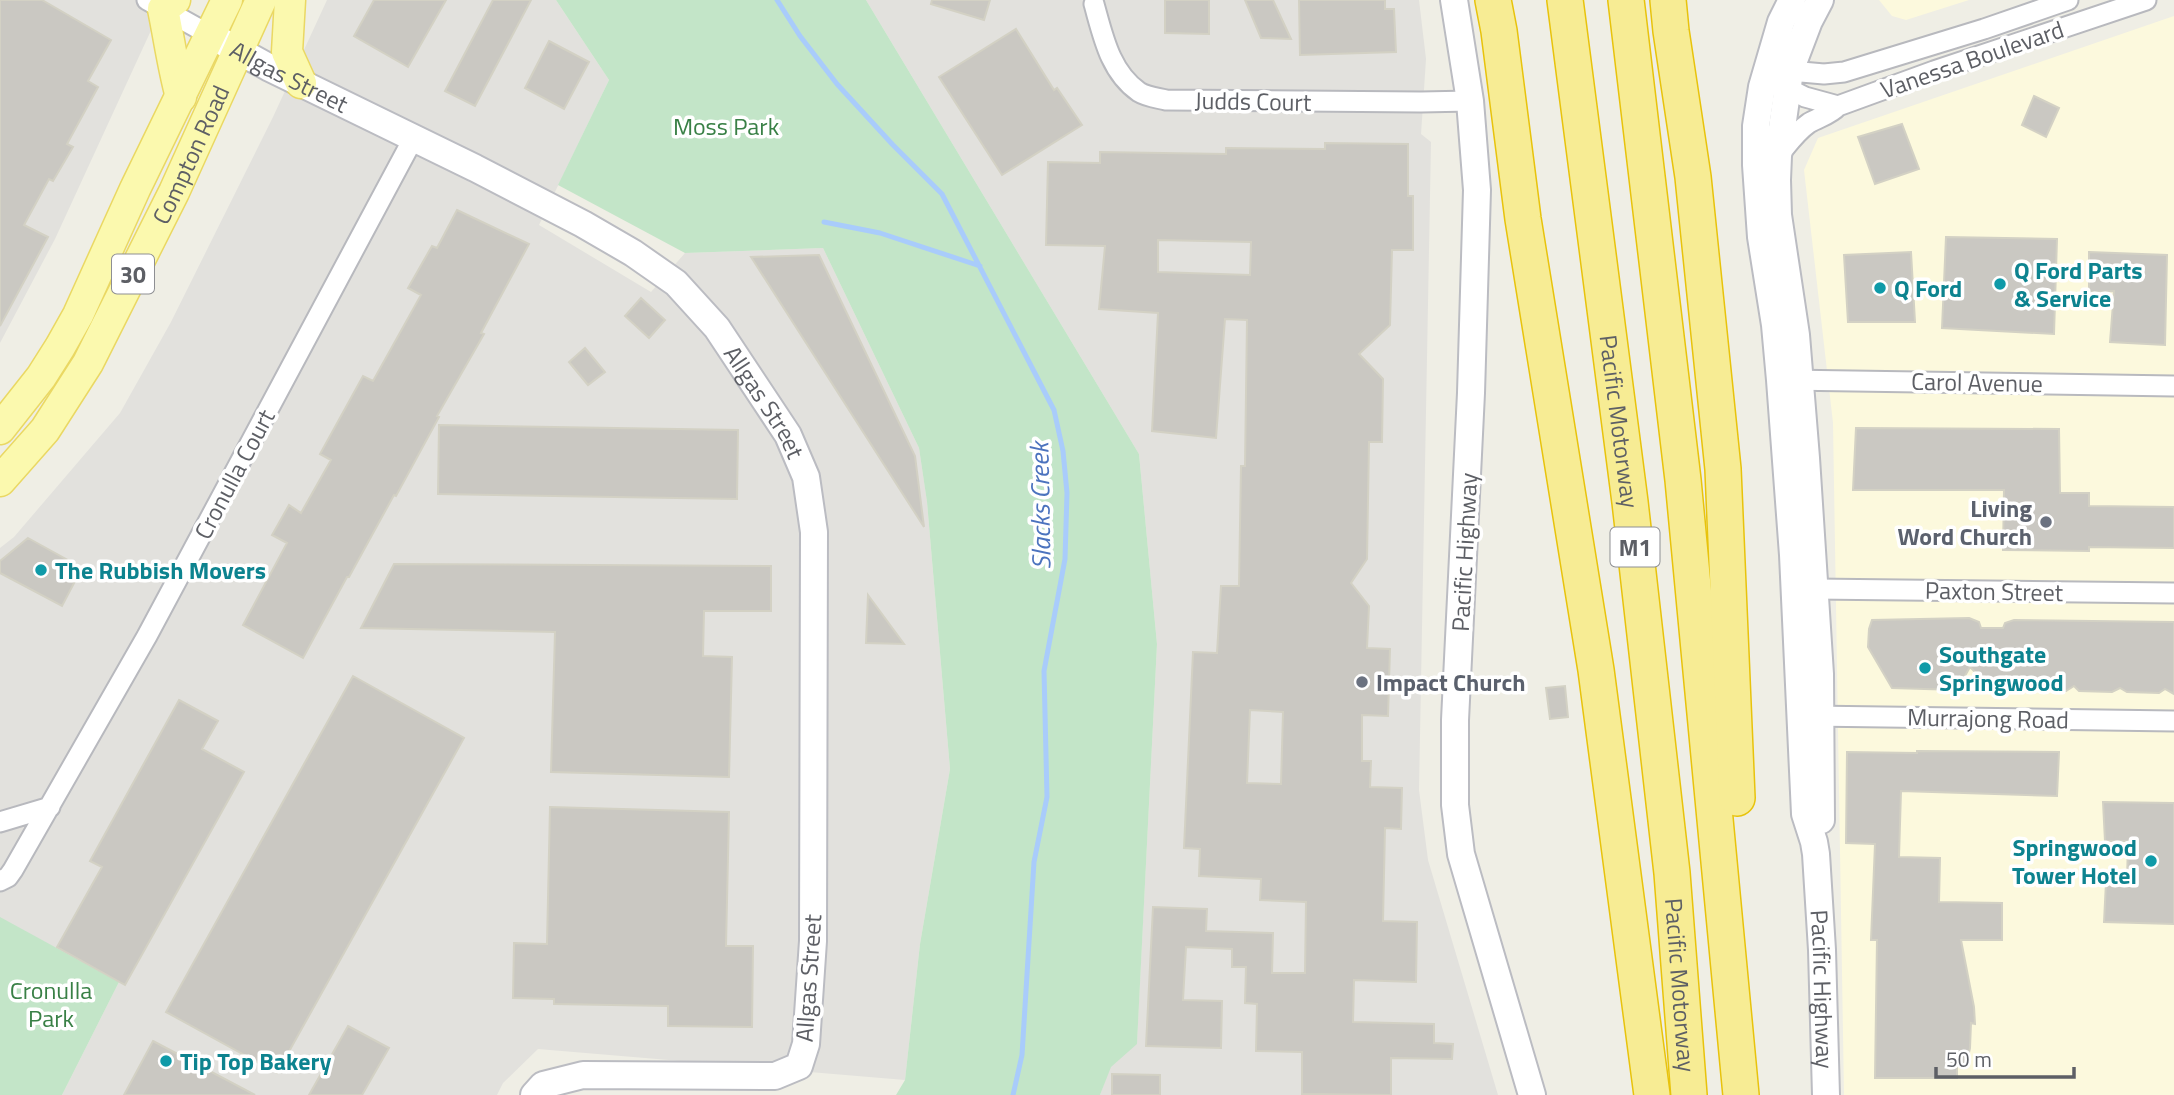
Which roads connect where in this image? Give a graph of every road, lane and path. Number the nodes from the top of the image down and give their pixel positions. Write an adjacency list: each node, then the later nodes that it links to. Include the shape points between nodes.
1 (227, 0): 16 (main road, Compton Road / 30)
2 (261, 0): 18 (main road, Compton Road / 30)
3 (290, 0): 20 (main road, via 287,52)
4 (1454, 0): 22 (street, Pacific Highway)
5 (1493, 0): 40 (highway, via 1523,219 1596,670)
6 (1564, 0): 41 (highway, Pacific Motorway / M1, via 1638,570 1672,873)
7 (1626, 0): 37 (highway, Pacific Motorway / M1, via 1683,480)
8 (1668, 0): 37 (highway, via 1693,177 1723,469 1746,929)
9 (1792, 0): 19 (street, Pacific Highway, via 1781,22)
10 (1820, 0): 19 (street, Pacific Highway)
11 (2068, 0): 15 (street, Vanessa Boulevard)
12 (2146, 0): 17 (street, Vanessa Boulevard)
13 (162, 3): 16 (street); 21 (main road)
14 (1094, 4): 22 (street, Judds Court, via 1108,54 1122,76 1141,93 1166,100)
15 (2035, 12): 17 (street); 19 (street, Vanessa Boulevard, via 1844,72)
16 (210, 35): 18 (street, Allgas Street); 21 (main road, Compton Road / 30)
17 (2042, 35): 23 (street, Vanessa Boulevard)
18 (238, 50): 20 (street, Allgas Street); 29 (main road, Compton Road / 30, via 174,192 88,363 44,430)
19 (1781, 79): 23 (street, via 1805,97); 25 (street, Pacific Highway); 26 (street, Pacific Highway, via 1756,126 1757,199 1775,325)
20 (301, 83): 24 (street, Allgas Street)
21 (181, 97): 28 (main road, Compton Road / 30, via 78,314 41,377)
22 (1470, 101): 39 (street, Pacific Highway, via 1478,190 1455,805 1461,854)
23 (1838, 106): 25 (street, Vanessa Boulevard, via 1797,132)
24 (413, 139): 34 (street, Cronulla Court, via 147,636); 38 (street, Allgas Street, via 583,224 676,283 721,333 788,435 808,489 814,532 813,942 806,1044 799,1066 775,1076 583,1074 543,1085)
25 (1777, 156): 26 (street, Pacific Highway, via 1778,215 1794,322)
26 (1790, 380): 27 (street, Carol Avenue); 30 (street, Pacific Highway); 32 (street, Pacific Highway, via 1794,568)
27 (2174, 386)
28 (0, 429)
29 (0, 481)
30 (1814, 589): 31 (street, Paxton Street); 32 (street, Pacific Highway)
31 (2174, 593)
32 (1811, 717): 33 (street, Murrajong Road); 43 (street, Pacific Highway, via 1805,814 1814,842)
33 (2174, 721)
34 (50, 807): 35 (street); 36 (street, Cronulla Court, via 9,877)
35 (0, 822)
36 (0, 881)
37 (1730, 975): 42 (highway, Pacific Motorway / M1)
38 (534, 1095)
39 (1532, 1095)
40 (1652, 1095)
41 (1689, 1095)
42 (1741, 1095)
43 (1826, 1095)

